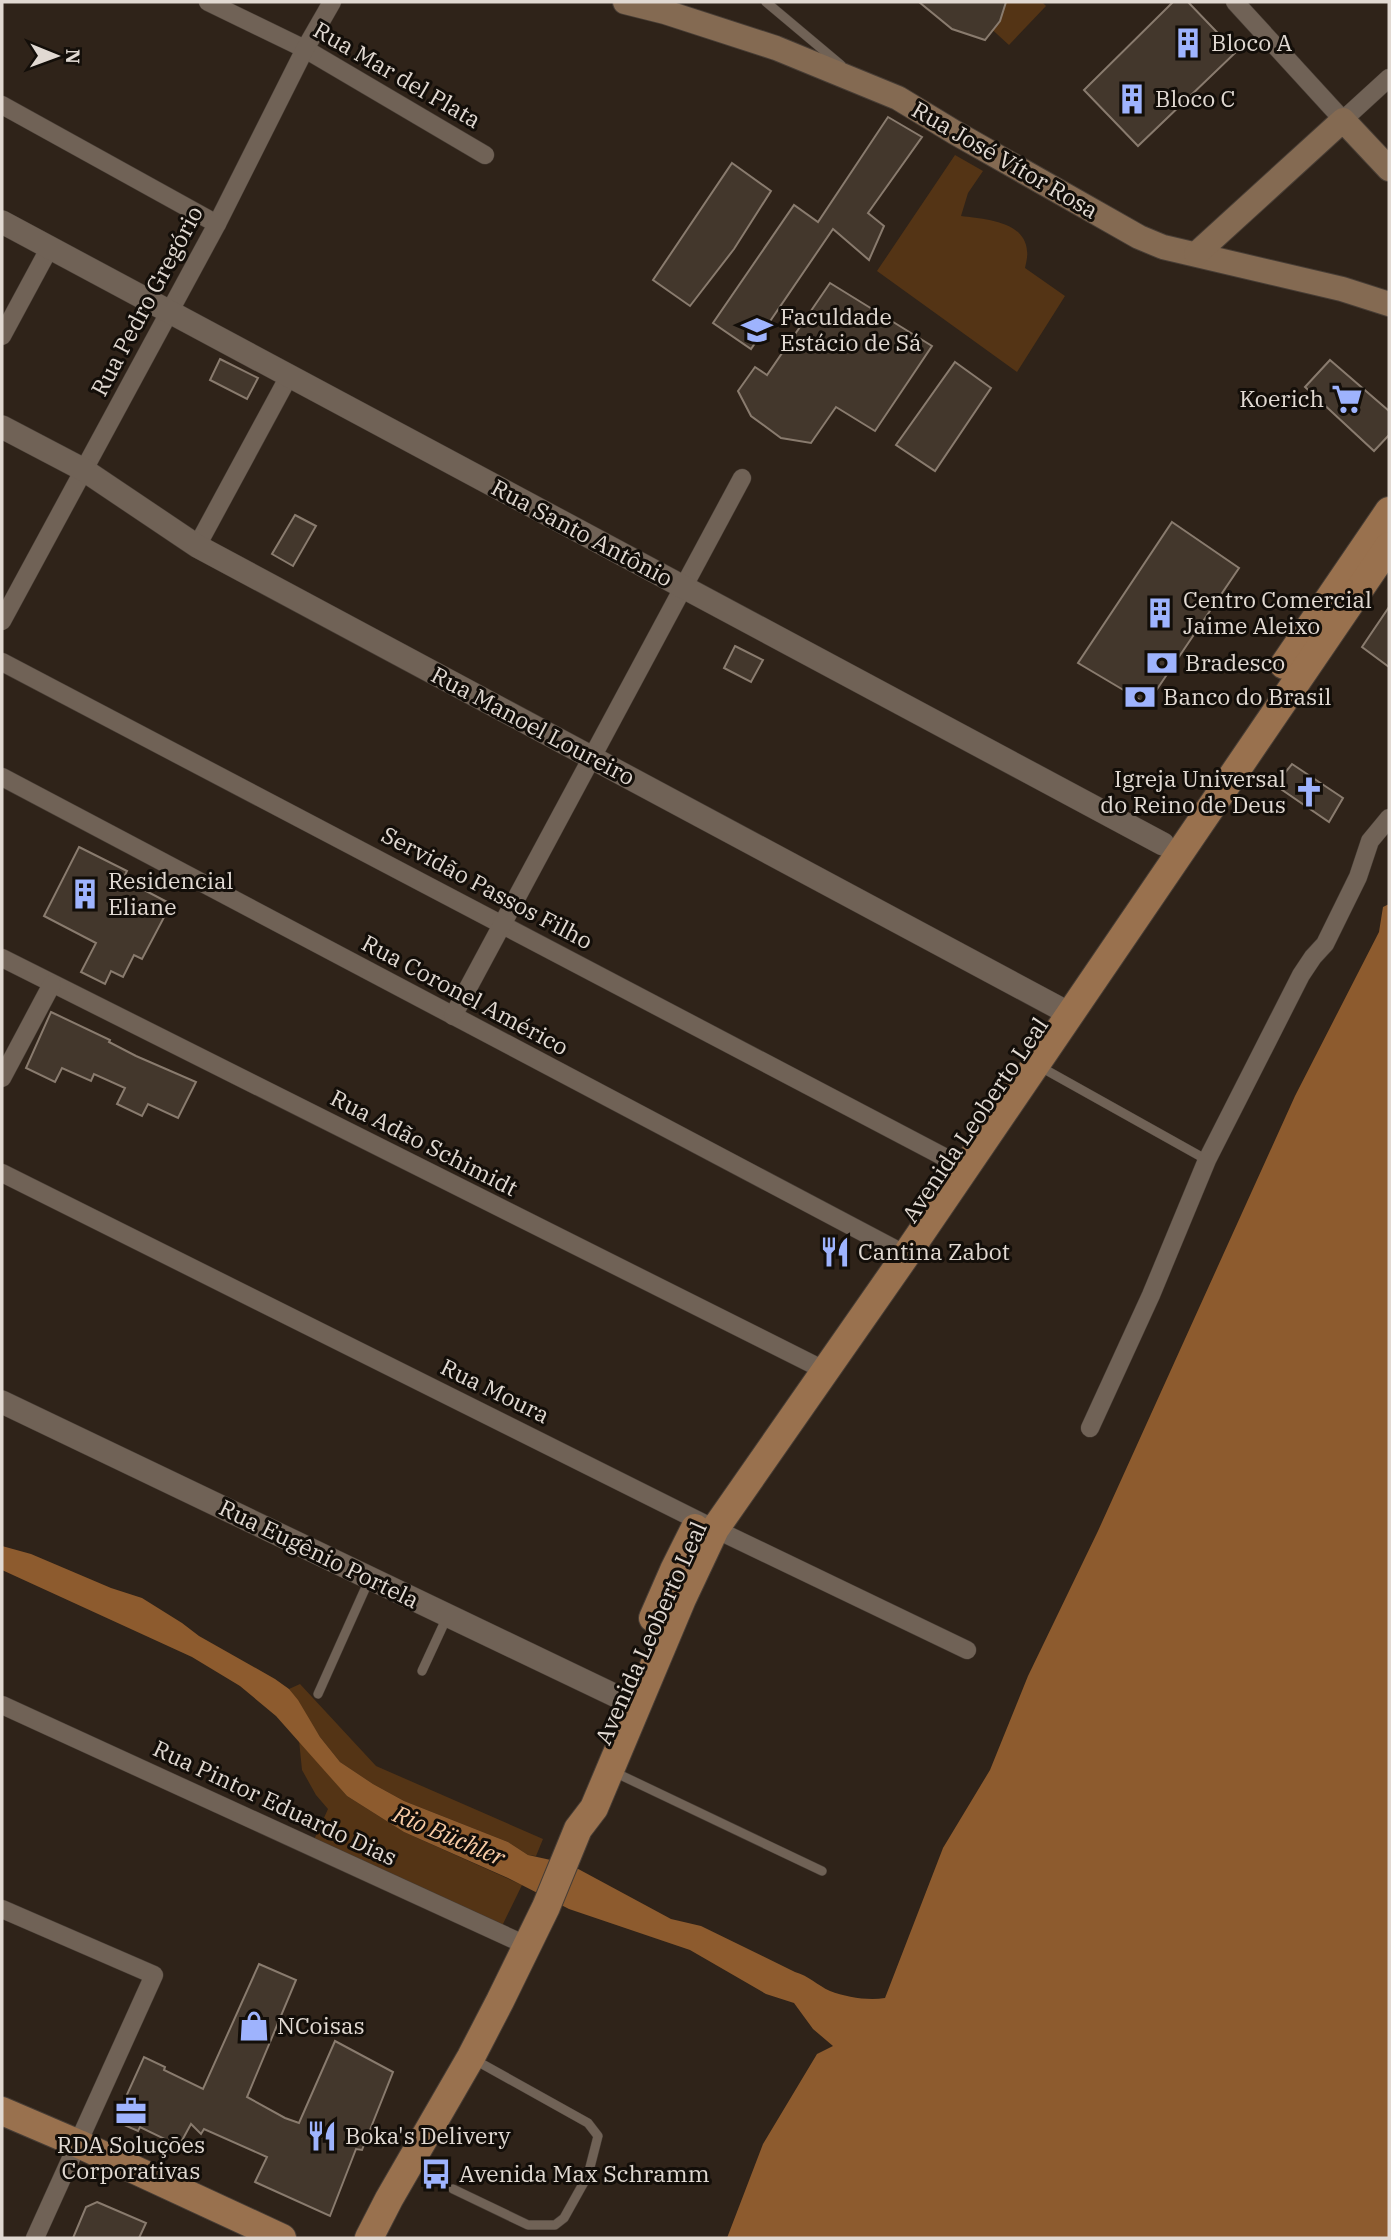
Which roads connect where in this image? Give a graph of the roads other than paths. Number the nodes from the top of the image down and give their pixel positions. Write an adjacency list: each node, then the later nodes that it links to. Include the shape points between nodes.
1 (208, 2): 6 (street, Rua Mar del Plata)
2 (332, 2): 6 (street, Rua Pedro Gregório)
3 (625, 2): 8 (main road, Rua José Vítor Rosa, via 776,48)
4 (766, 2): 8 (lane)
5 (1236, 2): 10 (street)
6 (305, 48): 11 (street, Rua Mar del Plata); 14 (street, Rua Pedro Gregório)
7 (1389, 78): 10 (street)
8 (858, 80): 16 (main road, Rua José Vítor Rosa, via 898,98 1114,225 1163,247)
9 (2, 105): 14 (street)
10 (1343, 120): 12 (main road); 16 (main road)
11 (485, 155)
12 (1389, 169)
13 (2, 222): 15 (street, Rua Santo Antônio)
14 (217, 224): 18 (street, Rua Pedro Gregório)
15 (50, 247): 18 (street, Rua Santo Antônio); 19 (street)
16 (1196, 254): 17 (main road, Rua José Vítor Rosa)
17 (1389, 304)
18 (169, 312): 20 (street, Rua Santo Antônio); 22 (street, Rua Pedro Gregório)
19 (2, 336)
20 (289, 376): 25 (street); 27 (street, Rua Santo Antônio)
21 (2, 427): 22 (street, Rua Manoel Loureiro)
22 (84, 470): 25 (street, Rua Manoel Loureiro); 28 (street, Rua Pedro Gregório)
23 (742, 478): 27 (street)
24 (1389, 511): 33 (main road, Avenida Leoberto Leal)
25 (197, 546): 30 (street, Rua Manoel Loureiro)
26 (1389, 546): 37 (main road, Avenida Leoberto Leal)
27 (683, 587): 30 (street); 33 (street, Rua Santo Antônio)
28 (2, 621)
29 (2, 662): 34 (street, Servidão Passos Filho)
30 (592, 758): 34 (street); 37 (street, Rua Manoel Loureiro)
31 (2, 776): 38 (street, Rua Coronel Américo)
32 (1389, 818): 42 (street, via 1370,841 1325,944 1301,975)
33 (1163, 844): 37 (main road, Avenida Leoberto Leal)
34 (502, 924): 38 (street); 41 (street, Servidão Passos Filho)
35 (2, 958): 36 (street, Rua Adão Schimidt)
36 (52, 984): 40 (street); 45 (street, Rua Adão Schimidt)
37 (1062, 1009): 39 (main road, Avenida Leoberto Leal); 41 (main road, Avenida Leoberto Leal)
38 (453, 1016): 44 (street, Rua Coronel Américo)
39 (1036, 1065): 42 (lane); 44 (main road, Avenida Leoberto Leal)
40 (2, 1078)
41 (948, 1159): 44 (main road, Avenida Leoberto Leal)
42 (1207, 1160): 47 (street)
43 (2, 1173): 48 (street, Rua Moura)
44 (898, 1251): 45 (main road, Avenida Leoberto Leal)
45 (817, 1367): 48 (main road, Avenida Leoberto Leal)
46 (2, 1402): 49 (street, Rua Eugênio Portela)
47 (1090, 1428)
48 (707, 1525): 51 (street, Rua Moura); 54 (main road, Avenida Leoberto Leal, via 668,1582)
49 (369, 1578): 50 (street, Rua Eugênio Portela); 53 (lane)
50 (447, 1616): 52 (lane); 54 (street, Rua Eugênio Portela)
51 (968, 1650)
52 (422, 1671)
53 (318, 1694)
54 (629, 1702): 56 (main road, Avenida Leoberto Leal); 57 (main road, Avenida Leoberto Leal, via 574,1811)
55 (2, 1705): 60 (street, Rua Pintor Eduardo Dias)
56 (610, 1770): 57 (main road, Avenida Leoberto Leal); 58 (lane)
57 (574, 1840): 60 (main road)
58 (822, 1871)
59 (2, 1909): 64 (street, via 154,1975)
60 (528, 1946): 61 (main road)
61 (471, 2057): 65 (lane, via 589,2123 598,2136 589,2175 564,2218 555,2225 527,2225); 66 (main road)
62 (2, 2111): 64 (main road)
63 (2, 2132): 64 (main road)
64 (74, 2152): 67 (street); 68 (main road); 69 (main road)
65 (453, 2189)
66 (389, 2199): 70 (main road); 71 (main road)
67 (34, 2238)
68 (243, 2238)
69 (282, 2238)
70 (351, 2238)
71 (369, 2238)

